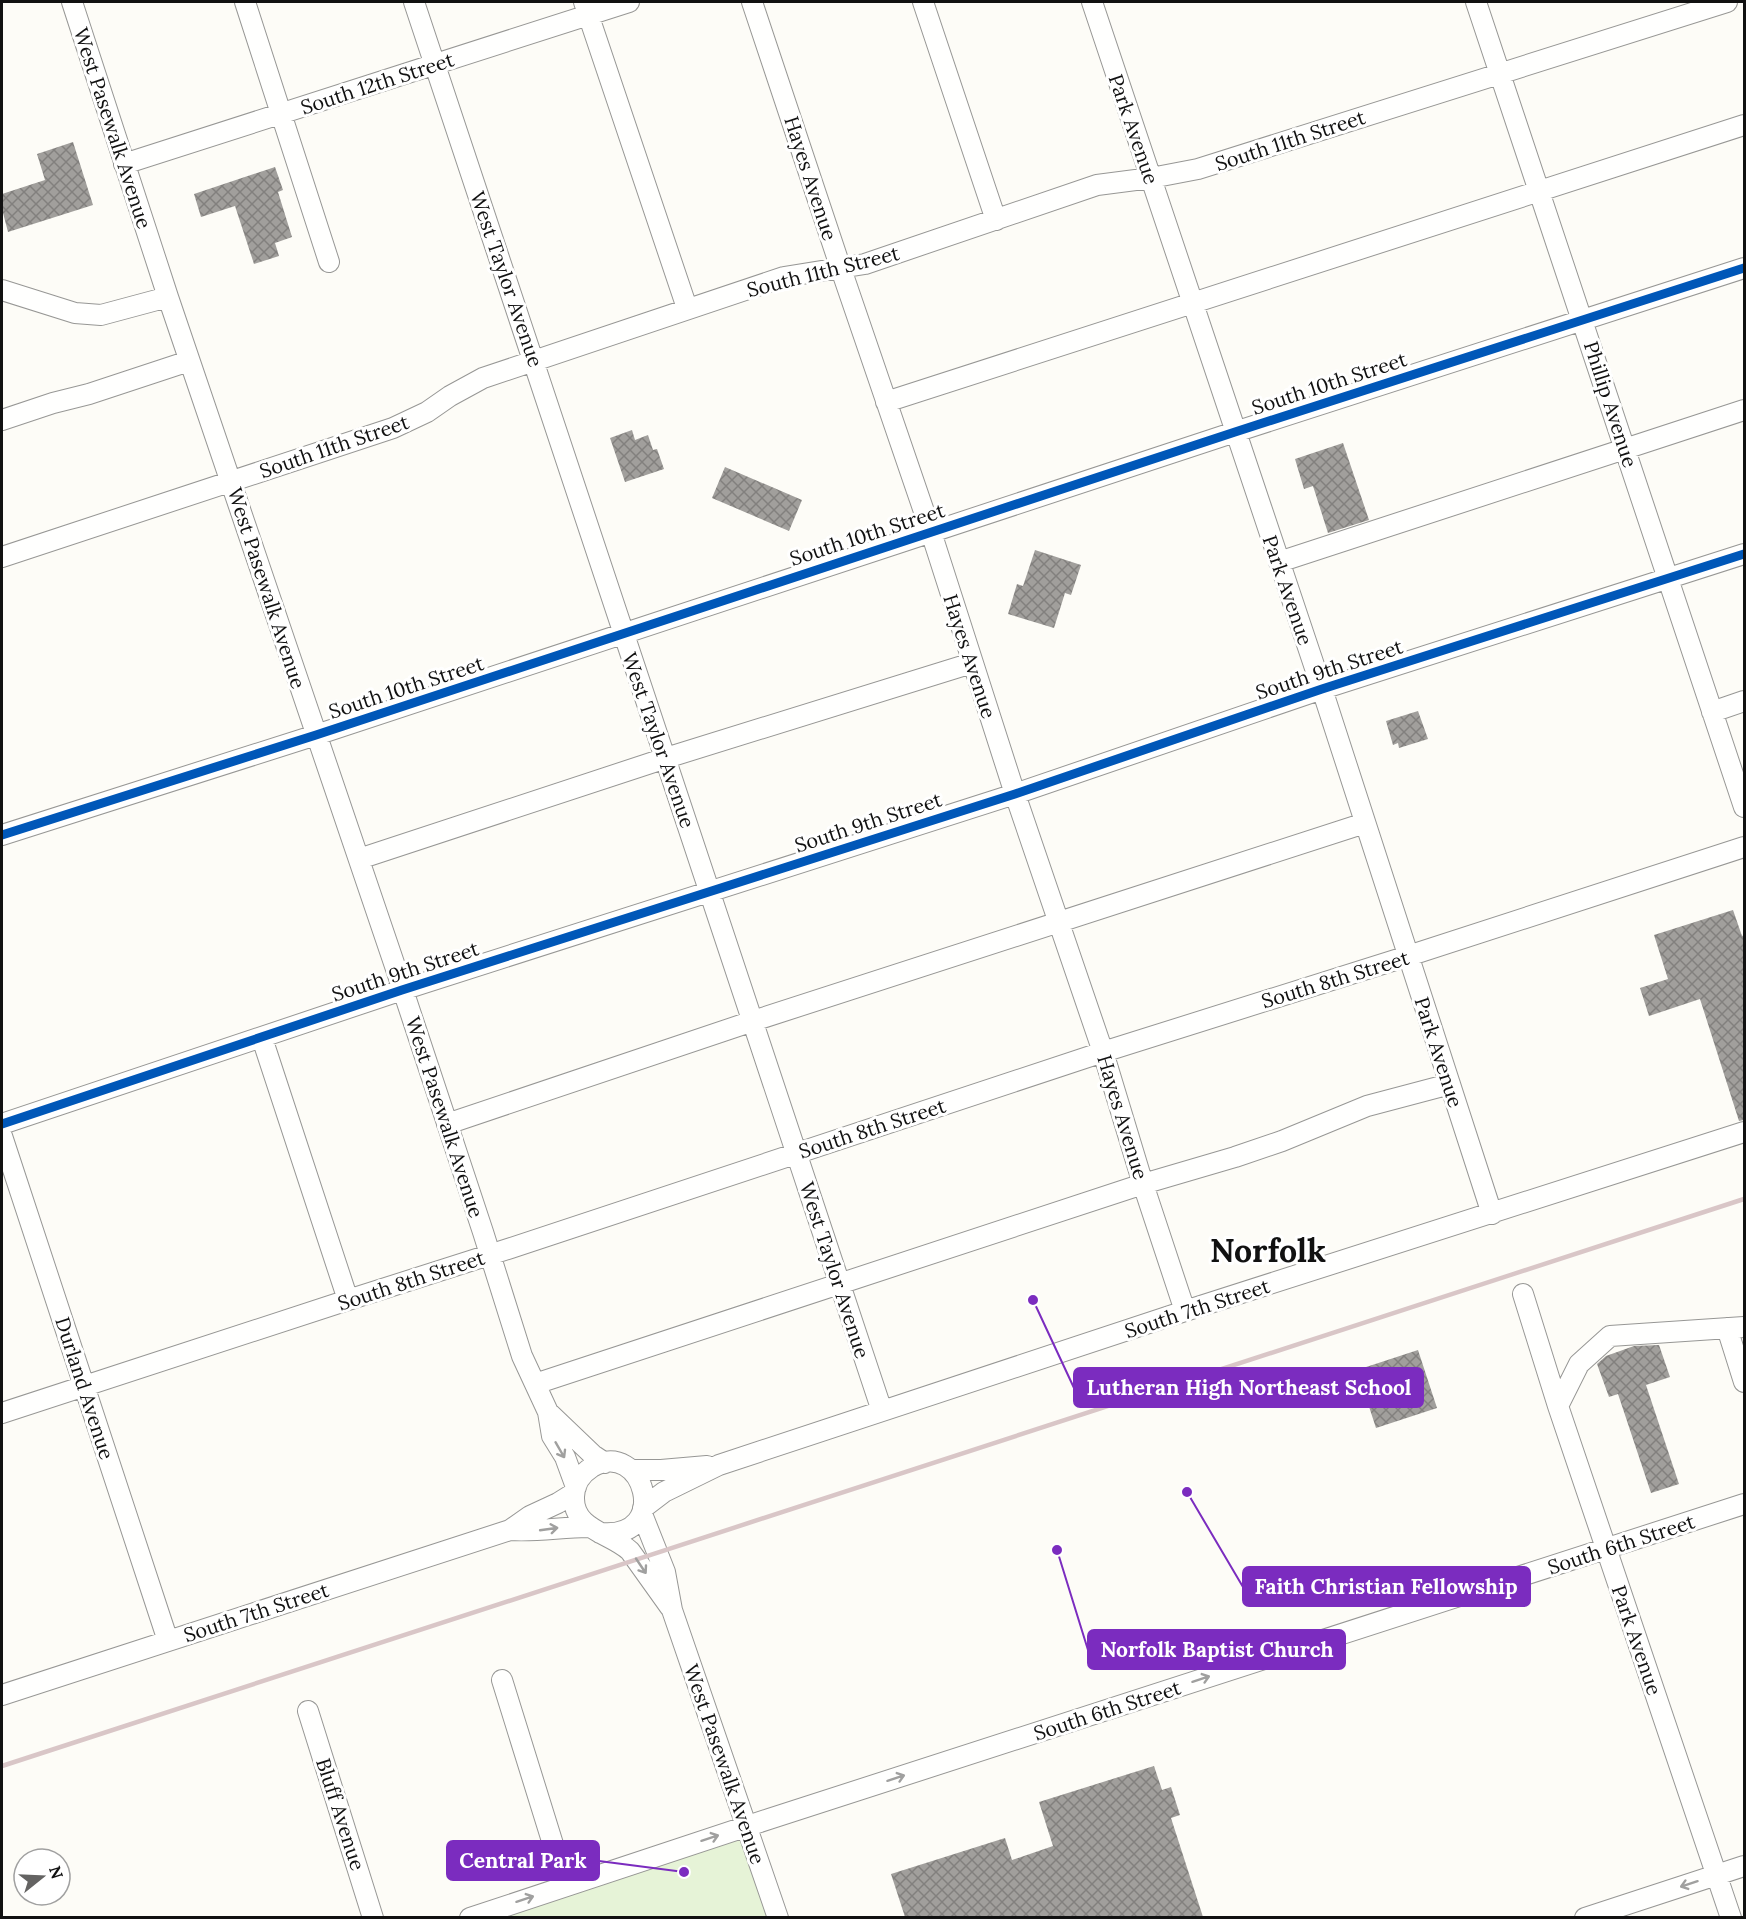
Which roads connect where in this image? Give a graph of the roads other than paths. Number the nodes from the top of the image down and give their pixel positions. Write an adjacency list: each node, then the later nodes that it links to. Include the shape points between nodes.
1 (72, 2): 15 (street, West Pasewalk Avenue)
2 (245, 2): 13 (street)
3 (414, 2): 11 (street, West Taylor Avenue)
4 (629, 2): 10 (street, South 12th Street)
5 (752, 2): 21 (street, Hayes Avenue)
6 (923, 2): 18 (street)
7 (1092, 2): 16 (street, Park Avenue)
8 (1476, 2): 12 (street, Phillip Avenue)
9 (1727, 2): 12 (street, South 11th Street)
10 (586, 8): 11 (street, South 12th Street); 25 (street)
11 (435, 65): 13 (street, South 12th Street); 28 (street, West Taylor Avenue)
12 (1499, 74): 16 (street, South 11th Street, via 1198,169); 17 (street, Phillip Avenue)
13 (282, 113): 15 (street, South 12th Street); 19 (street)
14 (1744, 124): 17 (street)
15 (124, 164): 23 (street, West Pasewalk Avenue)
16 (1151, 178): 18 (street, South 11th Street, via 1097,185); 24 (street, Park Avenue)
17 (1539, 191): 24 (street); 26 (street, Phillip Avenue)
18 (996, 220): 21 (street, South 11th Street)
19 (329, 262)
20 (1744, 267): 26 (street, South 10th Street)
21 (841, 269): 25 (street, South 11th Street, via 784,277); 29 (street, Hayes Avenue)
22 (2, 290): 23 (street, via 75,313 101,315)
23 (168, 297): 27 (street, West Pasewalk Avenue)
24 (1192, 305): 29 (street); 32 (street, Park Avenue)
25 (687, 309): 28 (street, South 11th Street)
26 (1583, 320): 32 (street, South 10th Street); 33 (street, Phillip Avenue)
27 (189, 361): 31 (street); 34 (street, West Pasewalk Avenue)
28 (534, 361): 34 (street, South 11th Street, via 483,378 393,428); 40 (street, West Taylor Avenue)
29 (886, 402): 35 (street, Hayes Avenue)
30 (1744, 410): 33 (street)
31 (2, 420)
32 (1235, 432): 35 (street, South 10th Street); 38 (street, Park Avenue)
33 (1626, 450): 38 (street); 39 (street, Phillip Avenue)
34 (232, 482): 37 (street, South 11th Street); 45 (street, West Pasewalk Avenue)
35 (931, 532): 40 (street, South 10th Street); 41 (street, Hayes Avenue)
36 (1744, 554): 39 (street, South 9th Street)
37 (2, 557)
38 (1279, 562): 42 (street, Park Avenue)
39 (1668, 580): 42 (street, South 9th Street); 44 (street, Phillip Avenue)
40 (623, 635): 45 (street, South 10th Street); 46 (street, West Taylor Avenue)
41 (972, 663): 46 (street); 47 (street, Hayes Avenue)
42 (1322, 689): 47 (street, South 9th Street); 49 (street, Park Avenue)
43 (1744, 701): 44 (street)
44 (1712, 711): 48 (street, Phillip Avenue)
45 (316, 735): 50 (street, South 10th Street); 52 (street, West Pasewalk Avenue)
46 (666, 758): 52 (street); 53 (street, West Taylor Avenue)
47 (1015, 794): 53 (street, South 9th Street); 54 (street, Hayes Avenue)
48 (1744, 807)
49 (1365, 823): 54 (street); 55 (street, Park Avenue)
50 (2, 835)
51 (1744, 847): 55 (street, South 8th Street)
52 (358, 859): 56 (street, West Pasewalk Avenue)
53 (710, 891): 56 (street, South 9th Street); 57 (street, West Taylor Avenue)
54 (1059, 923): 57 (street); 59 (street, Hayes Avenue)
55 (1408, 956): 59 (street, South 8th Street); 60 (street, Park Avenue)
56 (402, 990): 58 (street, South 9th Street); 62 (street, West Pasewalk Avenue)
57 (753, 1021): 62 (street); 65 (street, West Taylor Avenue)
58 (262, 1038): 61 (street, South 9th Street); 71 (street)
59 (1103, 1052): 65 (street, South 8th Street); 66 (street, Hayes Avenue)
60 (1450, 1084): 66 (street, via 1367,1106 1282,1141); 67 (street, Park Avenue)
61 (2, 1124)
62 (447, 1124): 68 (street, West Pasewalk Avenue)
63 (1744, 1131): 67 (street, South 7th Street)
64 (2, 1136): 76 (street, Durland Avenue)
65 (797, 1152): 68 (street, South 8th Street); 69 (street, West Taylor Avenue)
66 (1143, 1184): 69 (street); 72 (street, Hayes Avenue)
67 (1492, 1214): 72 (street, South 7th Street)
68 (490, 1255): 71 (street, South 8th Street); 75 (street, West Pasewalk Avenue, via 522,1356)
69 (840, 1284): 75 (street); 78 (street, West Taylor Avenue)
70 (1523, 1294): 77 (street, Park Avenue)
71 (348, 1300): 76 (street, South 8th Street)
72 (1185, 1311): 78 (street, South 7th Street)
73 (1736, 1328): 74 (street); 77 (street, via 1610,1336 1579,1364)
74 (1744, 1382)
75 (535, 1384): 79 (street, West Pasewalk Avenue)
76 (84, 1385): 80 (street, South 8th Street); 91 (street, Durland Avenue)
77 (1558, 1406): 89 (street, Park Avenue)
78 (882, 1411): 82 (street, South 7th Street)
79 (548, 1412): 81 (street, West Pasewalk Avenue); 84 (street, West Pasewalk Avenue, one-way to 84, via 552,1436 565,1457)
80 (2, 1413)
81 (605, 1462): 83 (street); 84 (street, via 585,1472)
82 (719, 1465): 83 (street, South 7th Street); 86 (street, South 7th Street, via 664,1492)
83 (631, 1470): 86 (street, via 643,1487)
84 (575, 1490): 87 (street, South 7th Street); 88 (street, via 576,1512)
85 (1744, 1504): 89 (street, South 6th Street)
86 (643, 1511): 88 (street, via 622,1532); 90 (street, West Pasewalk Avenue, via 665,1572)
87 (510, 1530): 88 (street, South 7th Street, one-way to 88); 91 (street, South 7th Street)
88 (594, 1530): 90 (street, West Pasewalk Avenue, one-way to 90, via 630,1551)
89 (1606, 1548): 95 (street, South 6th Street, one-way to 89); 97 (street, Park Avenue)
90 (672, 1610): 95 (street, West Pasewalk Avenue)
91 (168, 1641): 93 (street, South 7th Street)
92 (502, 1680): 98 (street)
93 (2, 1695)
94 (308, 1711): 99 (street, Bluff Avenue)
95 (746, 1826): 98 (street, South 6th Street, one-way to 95); 101 (street, West Pasewalk Avenue)
96 (1744, 1866): 97 (street)
97 (1717, 1875): 102 (street, one-way to 102); 103 (street, Park Avenue)
98 (566, 1886): 100 (street, South 6th Street, one-way to 98)
99 (373, 1917)
100 (470, 1917)
101 (778, 1917)
102 (1585, 1917)
103 (1731, 1917)

